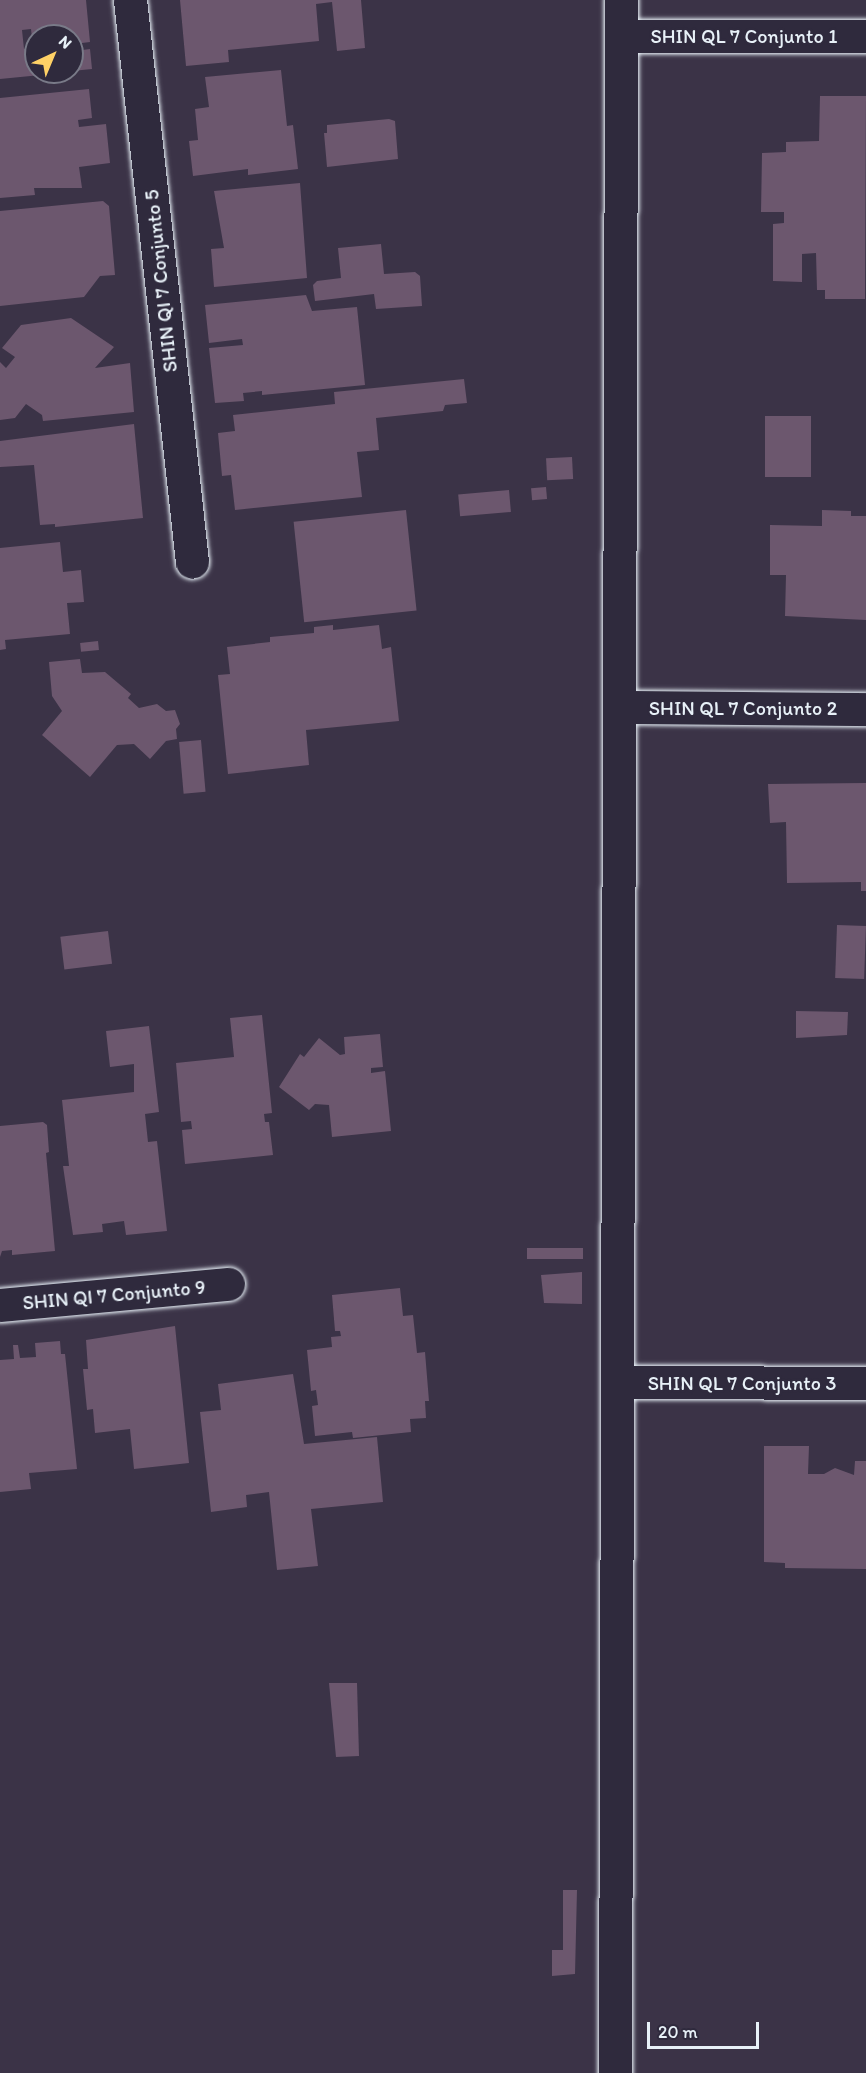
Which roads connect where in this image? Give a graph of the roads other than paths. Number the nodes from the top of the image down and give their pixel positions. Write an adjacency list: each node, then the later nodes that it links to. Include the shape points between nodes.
1 (130, 0): 5 (street, SHIN QI 7 Conjunto 5)
2 (621, 0): 3 (street)
3 (622, 36): 4 (street, SHIN QL 7 Conjunto 1); 6 (street)
4 (866, 36)
5 (192, 562)
6 (620, 707): 7 (street, SHIN QL 7 Conjunto 2); 10 (street)
7 (866, 709)
8 (228, 1284): 9 (street, SHIN QI 7 Conjunto 9)
9 (0, 1305)
10 (618, 1382): 11 (street, SHIN QL 7 Conjunto 3); 12 (street)
11 (866, 1383)
12 (615, 2073)

